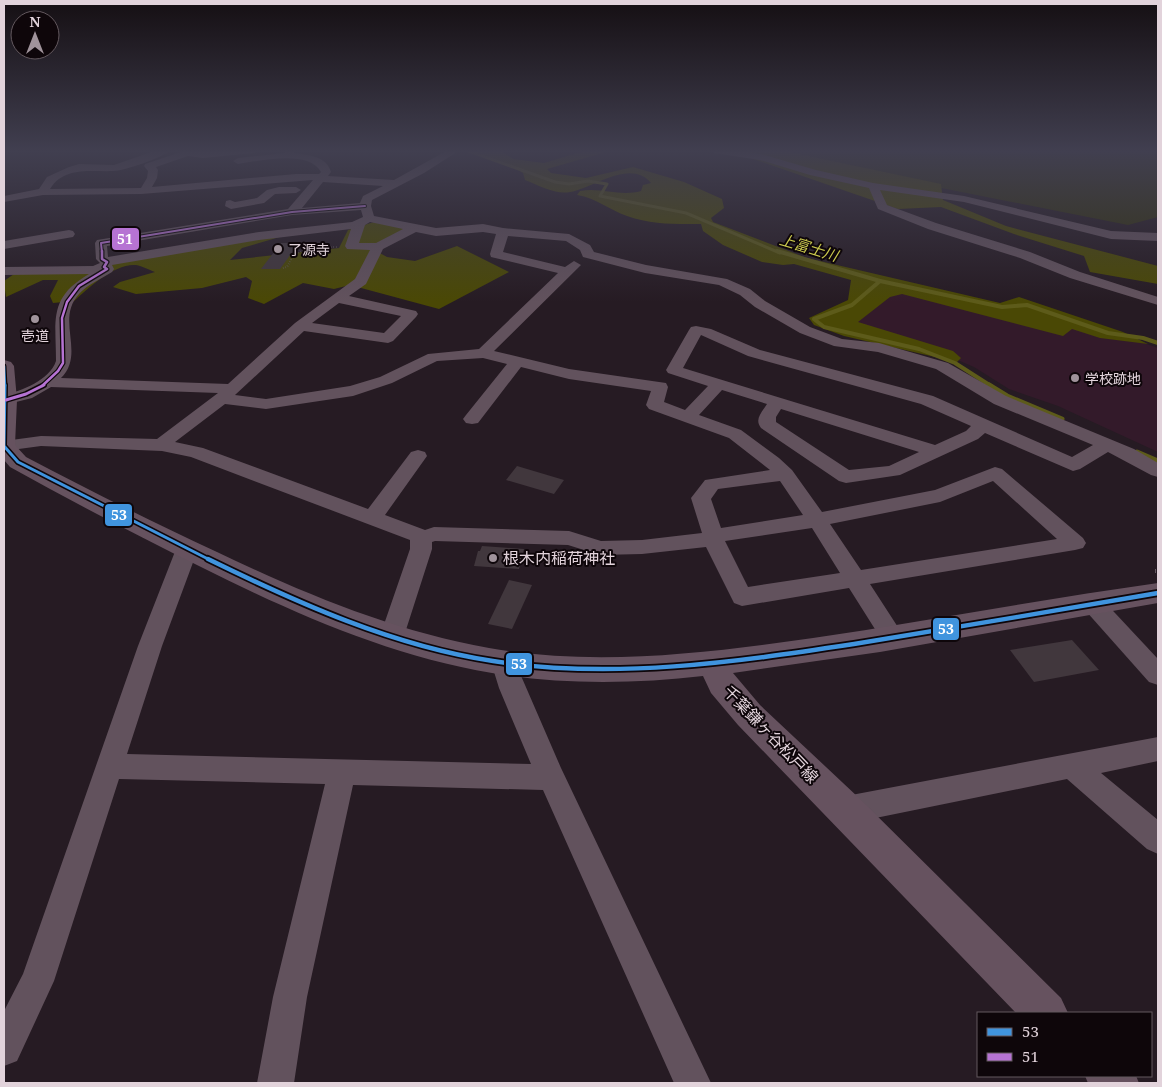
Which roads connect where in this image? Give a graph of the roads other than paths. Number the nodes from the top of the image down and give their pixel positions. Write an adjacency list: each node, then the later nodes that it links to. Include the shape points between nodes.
1 (260, 201): 6 (street, via 231,206)
2 (301, 201): 8 (street)
3 (366, 201): 7 (street)
4 (879, 201): 26 (street, via 882,207 915,220)
5 (971, 201): 16 (street)
6 (230, 202)
7 (365, 206): 8 (street); 10 (street)
8 (292, 212): 13 (street)
9 (186, 215): 13 (street)
10 (369, 218): 11 (street); 12 (street)
11 (357, 224): 19 (street, via 351,246); 22 (street, via 259,236)
12 (414, 228): 14 (street, via 436,232 483,228); 19 (street)
13 (188, 229): 22 (street, via 101,243 102,259)
14 (502, 232): 21 (street, via 569,238 586,248); 24 (street, via 496,254)
15 (69, 234): 18 (street)
16 (1127, 237): 17 (street); 20 (street)
17 (1158, 237)
18 (4, 245)
19 (378, 247): 25 (street, via 361,281)
20 (1158, 250)
21 (588, 254): 24 (street); 39 (street, via 645,269 722,282 745,292 805,330 839,343 879,348 930,361 1000,400)
22 (106, 265): 23 (street, via 94,270); 31 (street, via 107,269 72,293 64,308 60,327 64,362)
23 (4, 271)
24 (567, 271): 28 (street)
25 (338, 298): 27 (street); 27 (street, via 411,314 388,338)
26 (1158, 300)
27 (300, 326): 33 (street)
28 (484, 353): 29 (street); 33 (street, via 434,357 386,380 353,391 266,404)
29 (518, 361): 36 (street, via 569,374 660,388 655,405); 37 (street)
30 (4, 366): 34 (main road)
31 (47, 382): 33 (street); 34 (street, via 41,389)
32 (719, 384): 35 (street); 36 (street); 38 (street, via 674,370 696,330 754,353 927,400)
33 (227, 394): 40 (street)
34 (6, 400): 41 (main road)
35 (778, 401): 42 (street); 42 (street, via 767,417 767,424 846,476 893,471)
36 (688, 417): 45 (street, via 735,434)
37 (472, 419)
38 (984, 424): 39 (street, via 1073,465); 42 (street, via 972,436)
39 (1106, 445): 44 (street)
40 (162, 446): 41 (street, via 42,441); 46 (street, via 196,452 232,464)
41 (4, 447): 50 (main road, via 18,462)
42 (936, 451)
43 (418, 456): 46 (street)
44 (1158, 471)
45 (785, 474): 47 (street); 49 (street, via 712,484 700,498)
46 (373, 517): 48 (street)
47 (817, 520): 49 (street); 52 (street); 52 (street, via 940,496 995,473 1075,543)
48 (421, 538): 49 (street, via 434,534 569,538 600,548 642,547); 54 (street, via 421,549)
49 (714, 538): 52 (street, via 742,598)
50 (187, 549): 54 (main road, via 284,595); 60 (street, via 150,646)
51 (1157, 578): 53 (main road)
52 (855, 579): 55 (street)
53 (1093, 604): 55 (main road); 58 (street)
54 (392, 636): 56 (main road, via 444,652)
55 (893, 638): 57 (main road)
56 (503, 662): 57 (main road, via 641,669); 63 (street)
57 (714, 664): 64 (main road, 千葉鎌ヶ谷松戸線, via 722,684 749,716)
58 (1158, 675)
59 (1158, 750): 61 (street)
60 (111, 766): 62 (street); 67 (street, via 37,980)
61 (1072, 766): 64 (street); 65 (street)
62 (342, 772): 63 (street); 68 (street, via 290,996)
63 (551, 776): 69 (street)
64 (846, 810): 66 (main road, 千葉鎌ヶ谷松戸線)
65 (1158, 839)
66 (1045, 1012)
67 (4, 1048)
68 (275, 1083)
69 (693, 1083)

